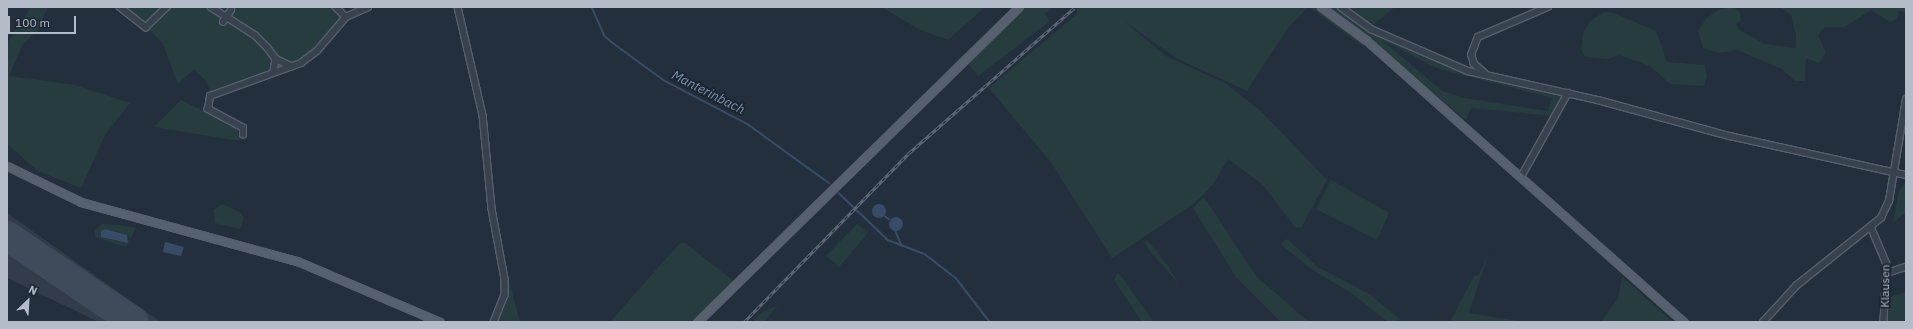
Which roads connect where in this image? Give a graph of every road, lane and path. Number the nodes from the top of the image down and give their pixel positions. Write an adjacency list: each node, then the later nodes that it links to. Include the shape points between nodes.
1 (120, 7): 2 (street, via 146,28)
2 (166, 7)
3 (211, 7): 13 (street)
4 (336, 7): 12 (street)
5 (368, 7): 12 (street)
6 (458, 7): 29 (street, via 483,115 492,209 505,279 505,296)
7 (1019, 7): 30 (main road)
8 (1321, 7): 24 (main road, via 1366,40)
9 (1341, 7): 17 (street, via 1380,34 1458,68)
10 (1548, 7): 17 (street, via 1478,37 1471,55 1474,64)
11 (231, 10): 13 (street)
12 (346, 17): 15 (street, via 317,51)
13 (224, 20): 14 (street, via 255,35)
14 (276, 59): 15 (street); 16 (street)
15 (291, 66): 16 (street)
16 (274, 72): 20 (street, via 210,96 208,109 243,128)
17 (1486, 75): 18 (street)
18 (1568, 93): 22 (street, via 1730,136); 24 (street)
19 (1906, 99): 22 (street)
20 (243, 135)
21 (7, 166): 28 (main road, via 81,202 297,261)
22 (1895, 172): 23 (street); 25 (street, via 1889,201)
23 (1906, 174)
24 (1522, 177): 31 (main road)
25 (1872, 229): 27 (street, Klausen, via 1884,250); 32 (street, via 1796,286)
26 (1906, 267): 27 (street)
27 (1887, 273): 33 (street, Klausen)
28 (440, 322)
29 (494, 322)
30 (697, 322)
31 (1684, 322)
32 (1763, 322)
33 (1884, 322)

